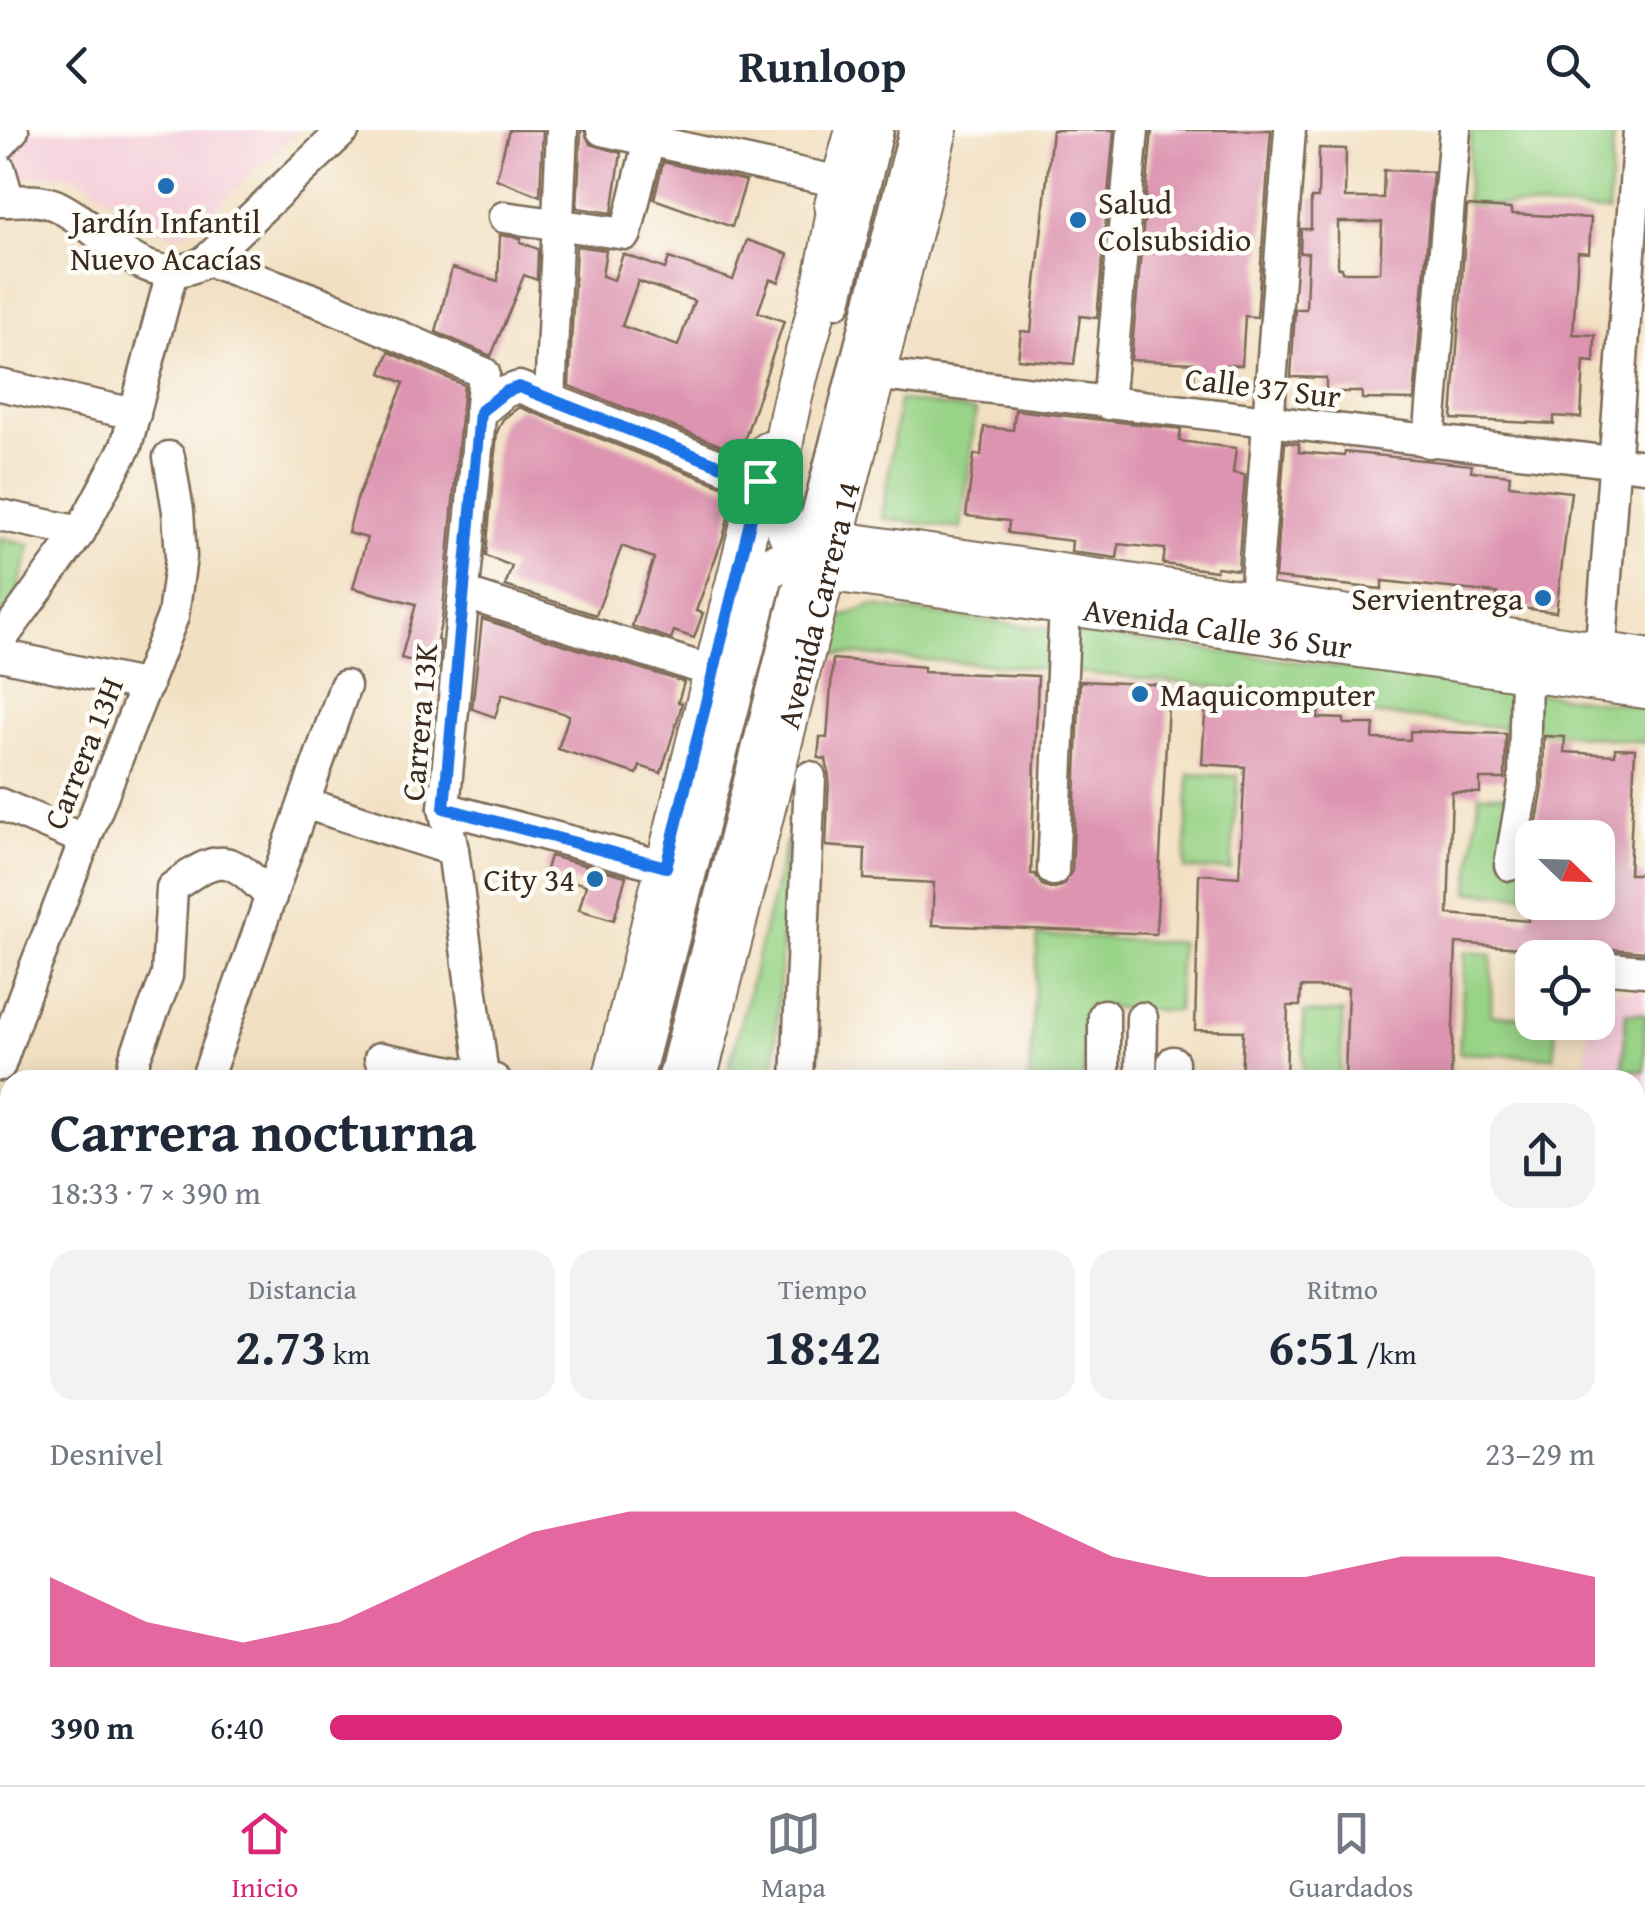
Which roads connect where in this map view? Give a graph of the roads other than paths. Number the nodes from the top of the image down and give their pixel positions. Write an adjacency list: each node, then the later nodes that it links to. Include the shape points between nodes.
1 (13, 130): 14 (street)
2 (344, 130): 20 (street)
3 (562, 130): 19 (street)
4 (602, 130): 13 (street)
5 (856, 130): 16 (main road)
6 (878, 130): 34 (street)
7 (915, 130): 37 (street)
8 (938, 130): 22 (main road, Avenida Carrera 14)
9 (1133, 130): 25 (street)
10 (1290, 130): 28 (street)
11 (1455, 130): 29 (street)
12 (1639, 130): 31 (street)
13 (649, 140): 16 (street); 19 (street, via 626,234)
14 (0, 145)
15 (0, 170): 17 (street)
16 (840, 182): 33 (main road); 34 (main road, via 782,448)
17 (5, 201): 21 (street, via 51,204 131,258)
18 (504, 217): 19 (street)
19 (558, 224): 24 (street)
20 (207, 260): 21 (street); 26 (street, Carrera 13K, via 484,373)
21 (172, 272): 27 (street)
22 (874, 374): 25 (street, Calle 37 Sur); 37 (main road, Avenida Carrera 14)
23 (0, 385): 27 (street)
24 (550, 399): 26 (street, via 519,387); 33 (street)
25 (1108, 404): 28 (street, Calle 37 Sur)
26 (480, 412): 38 (street, Carrera 13K)
27 (135, 414): 36 (street, via 126,446)
28 (1268, 423): 29 (street, Calle 37 Sur); 41 (street)
29 (1429, 442): 31 (street, Calle 37 Sur)
30 (169, 458): 47 (street, Carrera 13H, via 181,557 174,616)
31 (1614, 463): 32 (street, Calle 37 Sur); 44 (street)
32 (1645, 466)
33 (760, 481): 39 (main road)
34 (783, 515): 37 (main road)
35 (0, 516): 36 (street)
36 (80, 532): 42 (street)
37 (807, 555): 39 (main road); 40 (main road, Avenida Calle 36 Sur); 41 (main road, Avenida Calle 36 Sur); 71 (street); 72 (street); 73 (main road, Avenida Carrera 14)
38 (466, 594): 46 (street); 53 (street, Carrera 13K)
39 (732, 594): 46 (main road)
40 (1064, 606): 41 (main road, Avenida Calle 36 Sur); 58 (street)
41 (1254, 617): 44 (main road, Avenida Calle 36 Sur); 45 (main road, Avenida Calle 36 Sur)
42 (1, 641): 47 (street)
43 (1645, 658): 44 (main road, Avenida Calle 36 Sur)
44 (1599, 667): 45 (main road, Avenida Calle 36 Sur); 49 (main road, Avenida Calle 36 Sur)
45 (1526, 670): 56 (street, via 1524,784)
46 (714, 672): 57 (main road)
47 (147, 686): 54 (street, Carrera 13H)
48 (345, 686): 51 (street)
49 (1645, 688)
50 (810, 777): 74 (street)
51 (304, 803): 55 (street); 59 (street)
52 (0, 804): 54 (street)
53 (444, 808): 55 (street, Carrera 13K); 57 (street)
54 (85, 840): 65 (street, Carrera 13H)
55 (453, 850): 69 (street, Carrera 13K)
56 (1510, 865)
57 (666, 867): 70 (main road)
58 (1054, 870)
59 (271, 897): 66 (street, via 225,862 202,865 172,888 166,976); 67 (street)
60 (1615, 968): 61 (street)
61 (1645, 971)
62 (1104, 1015): 75 (street)
63 (1142, 1018): 76 (street)
64 (380, 1058): 68 (street)
65 (0, 1065)
66 (132, 1070)
67 (210, 1070)
68 (445, 1070)
69 (488, 1070)
70 (615, 1070)
71 (640, 1070)
72 (676, 1070)
73 (699, 1070)
74 (797, 1070)
75 (1104, 1070)
76 (1141, 1070)

